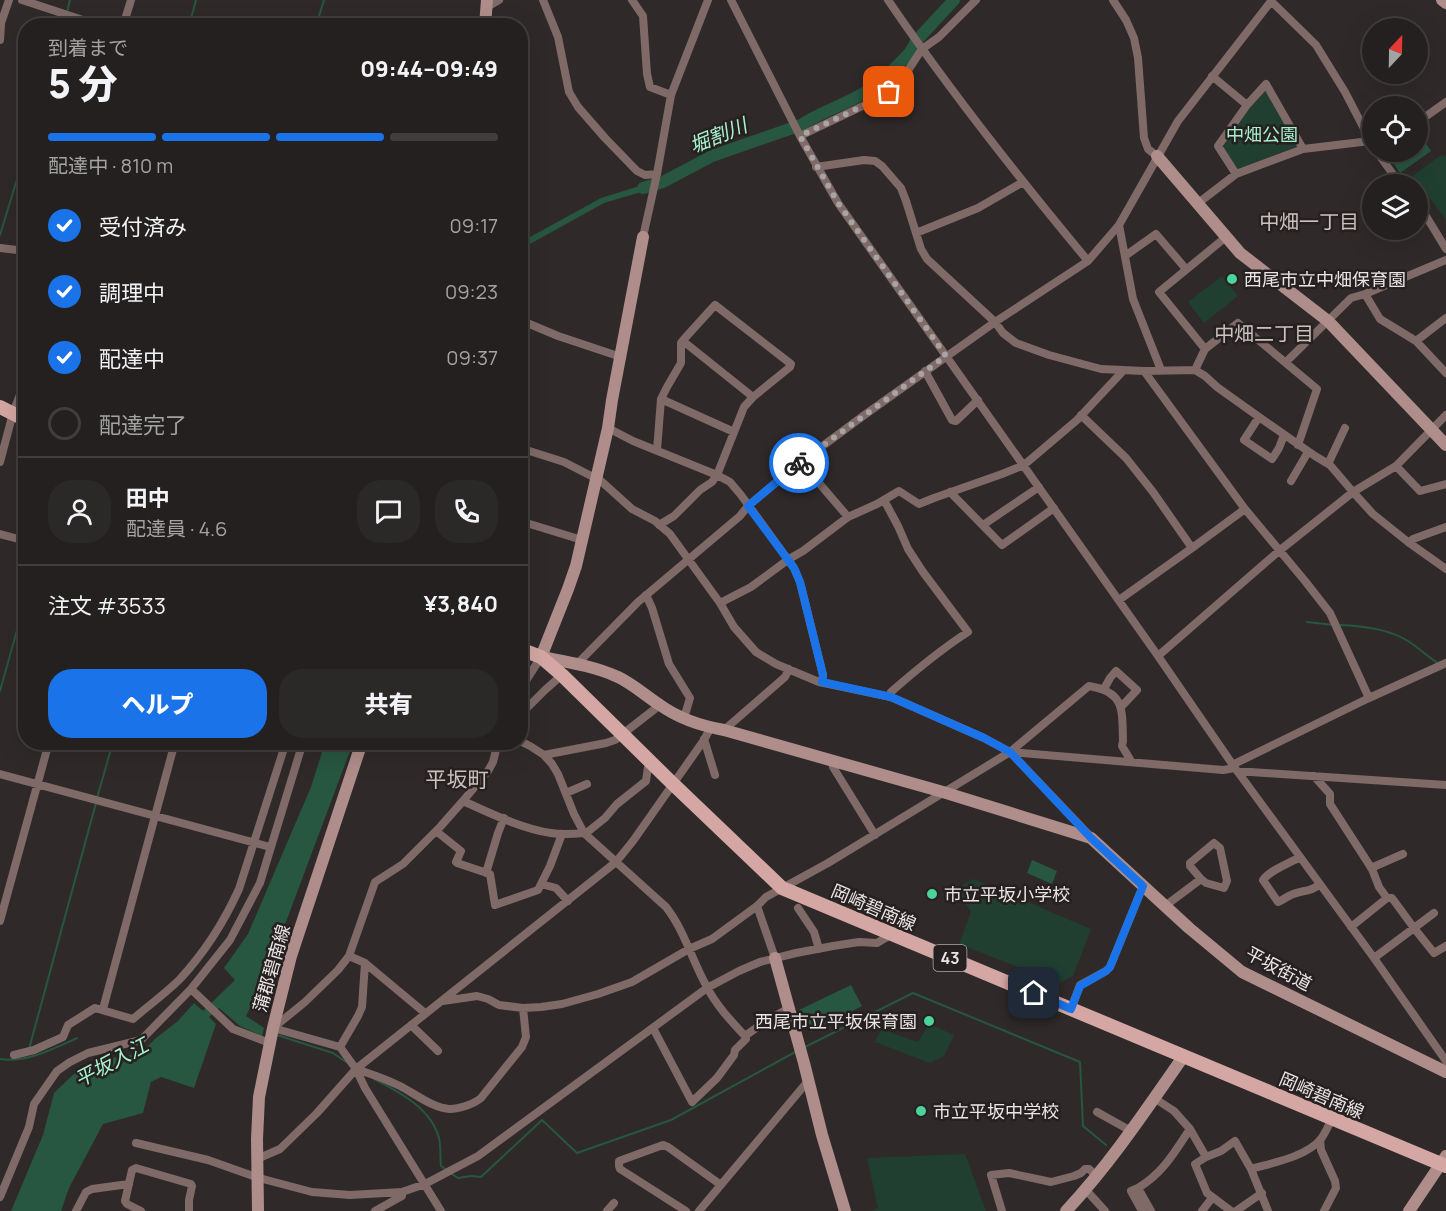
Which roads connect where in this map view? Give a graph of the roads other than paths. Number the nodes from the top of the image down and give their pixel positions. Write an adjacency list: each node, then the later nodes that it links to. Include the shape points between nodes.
1 (9, 0): 18 (street)
2 (22, 0): 16 (street)
3 (131, 0): 17 (street)
4 (499, 0): 15 (street)
5 (543, 0): 32 (street, via 558,37 569,92 578,108 637,171)
6 (632, 0): 22 (street, via 643,16 651,87)
7 (708, 0): 22 (street)
8 (731, 0): 27 (street)
9 (888, 0): 20 (street)
10 (976, 0): 20 (street)
11 (1113, 0): 30 (street, via 1134,38 1144,138 1148,149)
12 (1442, 0): 14 (street)
13 (1272, 1): 21 (street); 26 (street, via 1316,45)
14 (1446, 3)
15 (487, 4)
16 (77, 18)
17 (125, 18)
18 (0, 25): 19 (street)
19 (0, 40)
20 (922, 49): 27 (street, via 889,92); 34 (street)
21 (1212, 76): 24 (street); 30 (street, via 1178,121)
22 (671, 95): 32 (street)
23 (1446, 102): 25 (street)
24 (1247, 105): 29 (street, via 1266,84); 33 (street, via 1218,146)
25 (1428, 115)
26 (1362, 125)
27 (800, 136): 31 (street)
28 (1362, 143): 29 (street)
29 (1303, 149): 33 (street)
30 (1158, 156): 35 (street); 37 (street)
31 (816, 167): 38 (street, via 875,161 901,188); 56 (street)
32 (657, 174): 39 (street)
33 (1236, 174): 35 (street)
34 (1023, 182): 38 (street, via 978,208); 46 (street)
35 (1197, 204): 40 (street)
36 (1428, 219): 42 (street)
37 (1119, 225): 44 (street); 46 (street)
38 (916, 233): 50 (street, via 927,260)
39 (643, 237): 57 (street)
40 (1226, 237): 47 (street); 51 (street, via 1239,253)
41 (0, 248): 43 (street)
42 (1446, 249)
43 (18, 250)
44 (1125, 256): 47 (street, via 1156,234); 59 (street, via 1133,299)
45 (1446, 260): 48 (street)
46 (1088, 261): 50 (street)
47 (1186, 269): 55 (street, via 1159,292)
48 (1365, 294): 51 (street, via 1351,298); 54 (street, via 1380,319)
49 (1446, 318): 54 (street)
50 (995, 321): 56 (street); 62 (street, via 1016,343 1101,369)
51 (1328, 321): 58 (street); 76 (street)
52 (528, 323): 57 (street)
53 (683, 341): 65 (street); 65 (street, via 715,305 791,364); 66 (street, via 681,363)
54 (1416, 341): 64 (street)
55 (1205, 349): 58 (street, via 1238,323); 60 (street)
56 (946, 356): 61 (street); 67 (street)
57 (621, 357): 74 (street)
58 (1286, 362): 79 (street, via 1317,389)
59 (1161, 370): 60 (street); 63 (street)
60 (1195, 370): 72 (street)
61 (925, 371): 67 (street, via 952,420 956,421); 85 (street)
62 (1123, 371): 63 (street); 69 (street)
63 (1144, 372): 99 (street)
64 (1446, 373)
65 (753, 397): 77 (street, via 744,407)
66 (661, 399): 77 (street); 81 (street)
67 (978, 400): 87 (street)
68 (0, 407): 71 (main road)
69 (1082, 415): 87 (street); 109 (street, via 1126,458)
70 (1446, 415): 76 (street)
71 (18, 416)
72 (1259, 417): 78 (street); 78 (street, via 1244,440 1272,459)
73 (18, 419): 84 (street)
74 (608, 428): 81 (street); 90 (street)
75 (1345, 428): 86 (street)
76 (1431, 430): 80 (street); 88 (street)
77 (734, 432): 89 (street)
78 (1284, 435): 79 (street)
79 (1298, 445): 83 (street)
80 (1446, 445)
81 (657, 450): 89 (street)
82 (528, 451): 90 (street)
83 (1308, 452): 86 (street); 91 (street)
84 (0, 462)
85 (801, 462): 97 (street); 100 (street)
86 (1328, 464): 95 (street)
87 (1024, 465): 93 (street); 94 (street)
88 (1396, 466): 92 (street, via 1420,491); 95 (street)
89 (717, 475): 97 (street, via 730,482); 102 (street)
90 (596, 478): 102 (street, via 632,509); 107 (street)
91 (1291, 480)
92 (1446, 484)
93 (1039, 487): 98 (street); 103 (street)
94 (950, 492): 96 (street, via 919,504 899,491); 103 (street)
95 (1353, 492): 108 (street); 110 (street)
96 (884, 500): 100 (street); 129 (street, via 908,549 968,632 934,655)
97 (748, 506): 112 (street); 113 (street)
98 (1054, 508): 103 (street, via 1002,545); 117 (street)
99 (1245, 509): 109 (street); 110 (street)
100 (848, 517): 113 (street)
101 (528, 523): 107 (street)
102 (659, 525): 112 (street)
103 (983, 525)
104 (1446, 527): 108 (street, via 1413,538)
105 (0, 534): 106 (street)
106 (18, 539)
107 (582, 540): 121 (street)
108 (1409, 543): 114 (street)
109 (1192, 549): 117 (street)
110 (1279, 551): 120 (street); 130 (street, via 1330,613)
111 (1446, 558): 114 (street)
112 (689, 559): 116 (street); 118 (street)
113 (789, 559): 118 (street, via 751,587); 127 (street, via 800,582)
114 (1435, 561): 115 (street)
115 (1446, 568)
116 (646, 595): 123 (street); 134 (street, via 669,664 690,698)
117 (1119, 600): 120 (street)
118 (720, 603): 124 (street, via 756,652)
119 (528, 652): 121 (main road, 岡崎碧南線 / 43)
120 (1158, 656): 151 (street)
121 (541, 657): 123 (street); 125 (main road, 岡崎碧南線 / 43); 126 (street)
122 (1446, 663): 130 (street)
123 (577, 664): 131 (street, via 618,677)
124 (789, 669): 127 (street); 136 (street)
125 (562, 675): 132 (street); 137 (main road, 岡崎碧南線 / 43)
126 (528, 677)
127 (822, 682): 129 (street)
128 (1104, 689): 133 (street); 133 (street, via 1116,671 1137,690); 146 (street, via 1089,686)
129 (889, 697): 146 (street)
130 (1369, 698): 151 (street)
131 (660, 705): 134 (street); 137 (street)
132 (528, 707)
133 (1121, 707): 149 (street, via 1122,746)
134 (684, 718): 135 (street)
135 (711, 727): 136 (street); 138 (street)
136 (724, 730): 148 (street)
137 (622, 735): 147 (street, via 606,743); 150 (main road, 岡崎碧南線 / 43)
138 (704, 739): 153 (street); 155 (street)
139 (528, 745): 147 (street)
140 (47, 750): 156 (street)
141 (173, 750): 162 (street)
142 (283, 750): 169 (street)
143 (300, 750): 170 (street)
144 (359, 750): 209 (street, 蒲郡碧南線, via 294,946)
145 (496, 750): 161 (street, via 488,771)
146 (1010, 752): 149 (street); 159 (street); 168 (street)
147 (544, 755): 160 (street)
148 (832, 761): 159 (street); 167 (street)
149 (1131, 761): 151 (street)
150 (652, 763): 155 (main road, 岡崎碧南線 / 43); 165 (street, via 646,781)
151 (1235, 768): 154 (street); 172 (street)
152 (0, 774): 156 (street)
153 (715, 774)
154 (1314, 776): 158 (street); 174 (street, via 1330,794 1330,804)
155 (672, 783): 173 (street); 180 (main road, 岡崎碧南線 / 43)
156 (38, 784): 162 (street); 187 (street)
157 (587, 784): 160 (street)
158 (1446, 785)
159 (943, 792): 167 (street); 168 (street)
160 (566, 793): 165 (street)
161 (463, 801): 163 (street); 164 (street)
162 (156, 816): 169 (street); 205 (street)
163 (504, 818): 166 (street); 175 (street)
164 (436, 831): 175 (street, via 461,851 457,863); 196 (street, via 403,864 375,882)
165 (584, 833): 166 (street); 173 (street)
166 (562, 834): 177 (street)
167 (875, 835): 180 (street)
168 (1091, 838): 179 (street, 平坂街道)
169 (253, 842): 170 (street); 205 (street, via 230,910 179,980 133,1019)
170 (270, 847): 201 (street, via 260,883 230,940)
171 (1403, 854): 174 (street)
172 (1300, 857): 178 (street); 178 (street, via 1263,878 1278,902)
173 (616, 862): 182 (street); 194 (street, via 666,907)
174 (1371, 868): 181 (street)
175 (486, 873): 177 (street, via 490,874 495,905 536,892)
176 (1201, 879): 176 (street, via 1190,863 1214,843 1220,848 1227,881 1224,888); 184 (street)
177 (541, 884): 182 (street, via 556,888)
178 (1320, 884): 189 (street)
179 (1143, 886): 184 (street, 平坂街道); 206 (street, via 1110,967 1080,986)
180 (782, 888): 183 (street); 188 (main road, 岡崎碧南線 / 43)
181 (1388, 898): 189 (street); 190 (street, via 1392,898)
182 (568, 901): 202 (street)
183 (757, 906): 194 (street, via 712,939); 197 (street)
184 (1165, 906): 219 (street, 平坂街道, via 1242,972)
185 (798, 908): 195 (street, via 814,932)
186 (1434, 913): 190 (street)
187 (0, 921)
188 (871, 925): 191 (main road, 岡崎碧南線 / 43); 192 (street)
189 (1351, 927): 198 (street)
190 (1414, 928): 193 (street, via 1434,953); 198 (street)
191 (889, 932): 192 (street, via 877,943); 206 (main road, 岡崎碧南線 / 43)
192 (860, 942): 195 (street)
193 (1446, 946)
194 (689, 949): 200 (street); 203 (street, via 632,982 608,991 562,1004)
195 (819, 949): 197 (street)
196 (349, 956): 199 (street); 209 (street, via 305,1002)
197 (775, 958): 200 (street); 204 (street)
198 (1374, 958): 217 (street)
199 (365, 963): 207 (street); 213 (street, via 362,1007)
200 (707, 988): 210 (street); 211 (street)
201 (190, 989): 212 (street, via 233,1029); 241 (street, via 141,1040 88,1053 57,1071 34,1104 29,1127)
202 (443, 1001): 203 (street, via 477,996 499,1005); 207 (street)
203 (523, 1008): 218 (street, via 526,1037 522,1047 474,1104 450,1109 432,1104 398,1085)
204 (789, 1008): 211 (street); 220 (street)
205 (103, 1009): 215 (street, via 95,1008 68,1025 63,1037)
206 (1071, 1009): 216 (main road, 岡崎碧南線 / 43)
207 (425, 1013): 208 (street)
208 (411, 1025): 214 (street); 218 (street)
209 (273, 1028): 212 (street, 蒲郡碧南線); 213 (street)
210 (652, 1028): 211 (street, via 692,1102 717,1078); 235 (street, via 478,1156)
211 (745, 1036)
212 (270, 1043): 229 (street, 蒲郡碧南線, via 259,1097)
213 (340, 1047): 218 (street)
214 (438, 1052)
215 (14, 1055)
216 (1183, 1057): 221 (street); 223 (main road, 岡崎碧南線 / 43)
217 (1446, 1061)
218 (356, 1069): 229 (street, via 280,1149); 235 (street)
219 (1446, 1072)
220 (808, 1082): 236 (street); 253 (street)
221 (1155, 1098): 224 (street); 225 (street)
222 (1097, 1112): 225 (street)
223 (1332, 1118): 226 (street); 230 (main road, 岡崎碧南線 / 43)
224 (1190, 1128): 228 (street); 237 (street, via 1160,1172)
225 (1131, 1131): 232 (street)
226 (1320, 1140): 231 (street, via 1296,1156); 263 (street, via 1336,1188)
227 (135, 1143): 233 (street, via 208,1160)
228 (1206, 1157): 231 (street, via 1235,1141); 242 (street, via 1195,1164)
229 (257, 1159): 233 (street, 蒲郡碧南線)
230 (1444, 1162): 264 (street)
231 (1251, 1169): 240 (street)
232 (1097, 1176): 238 (street); 254 (street, via 1089,1169 1051,1182 1009,1173 991,1175)
233 (259, 1178): 239 (street, via 322,1193); 247 (street, 蒲郡碧南線)
234 (129, 1184): 244 (street, via 86,1192); 245 (street, via 125,1201); 246 (street, via 136,1168 191,1184)
235 (425, 1184): 239 (street); 249 (street)
236 (721, 1185): 251 (street, via 663,1145 618,1161 621,1169); 252 (street)
237 (1136, 1189): 257 (street, via 1131,1191); 258 (street)
238 (1086, 1190): 255 (street); 256 (street)
239 (402, 1192): 248 (street, via 402,1197)
240 (1262, 1193): 261 (street); 262 (street)
241 (0, 1197)
242 (1212, 1198): 259 (street); 260 (street)
243 (614, 1203): 250 (street)
244 (76, 1211)
245 (141, 1211)
246 (189, 1211)
247 (258, 1211)
248 (375, 1211)
249 (441, 1211)
250 (607, 1211)
251 (686, 1211)
252 (701, 1211)
253 (845, 1211)
254 (1002, 1211)
255 (1066, 1211)
256 (1104, 1211)
257 (1142, 1211)
258 (1151, 1211)
259 (1202, 1211)
260 (1231, 1211)
261 (1236, 1211)
262 (1268, 1211)
263 (1324, 1211)
264 (1409, 1211)

